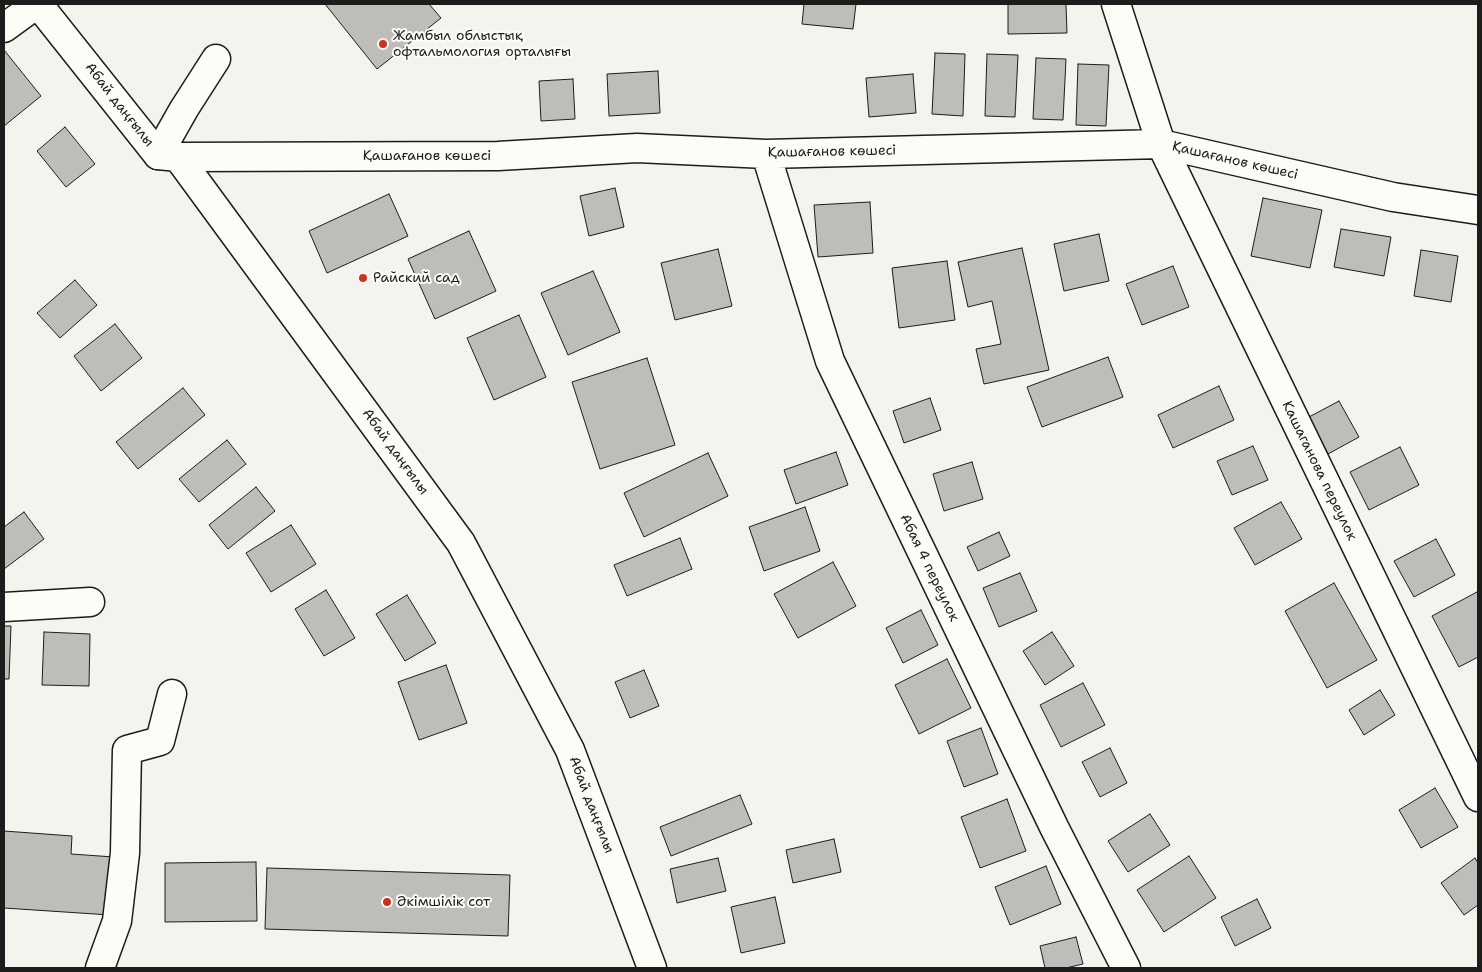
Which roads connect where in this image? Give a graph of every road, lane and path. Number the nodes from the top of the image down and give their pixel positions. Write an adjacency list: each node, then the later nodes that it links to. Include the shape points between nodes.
1 (38, 4): 3 (street); 7 (street, Абай даңғылы)
2 (1116, 4): 5 (street, Кашаганова переулок)
3 (4, 28)
4 (216, 59): 7 (street, via 184,109)
5 (1161, 144): 6 (street, Қашағанов көшесі); 8 (street, Қашағанов көшесі, via 1393,197); 12 (street, Кашаганова переулок)
6 (766, 154): 7 (street, Қашағанов көшесі, via 637,148 498,156); 15 (street, Абая 4 переулок, via 830,361 1054,827)
7 (168, 156): 14 (street, Абай даңғылы, via 461,543 570,750)
8 (1478, 210)
9 (90, 602): 10 (street)
10 (4, 607)
11 (172, 694): 13 (street, via 160,741 127,750 125,854 117,920)
12 (1478, 797)
13 (100, 968)
14 (652, 968)
15 (1126, 968)

